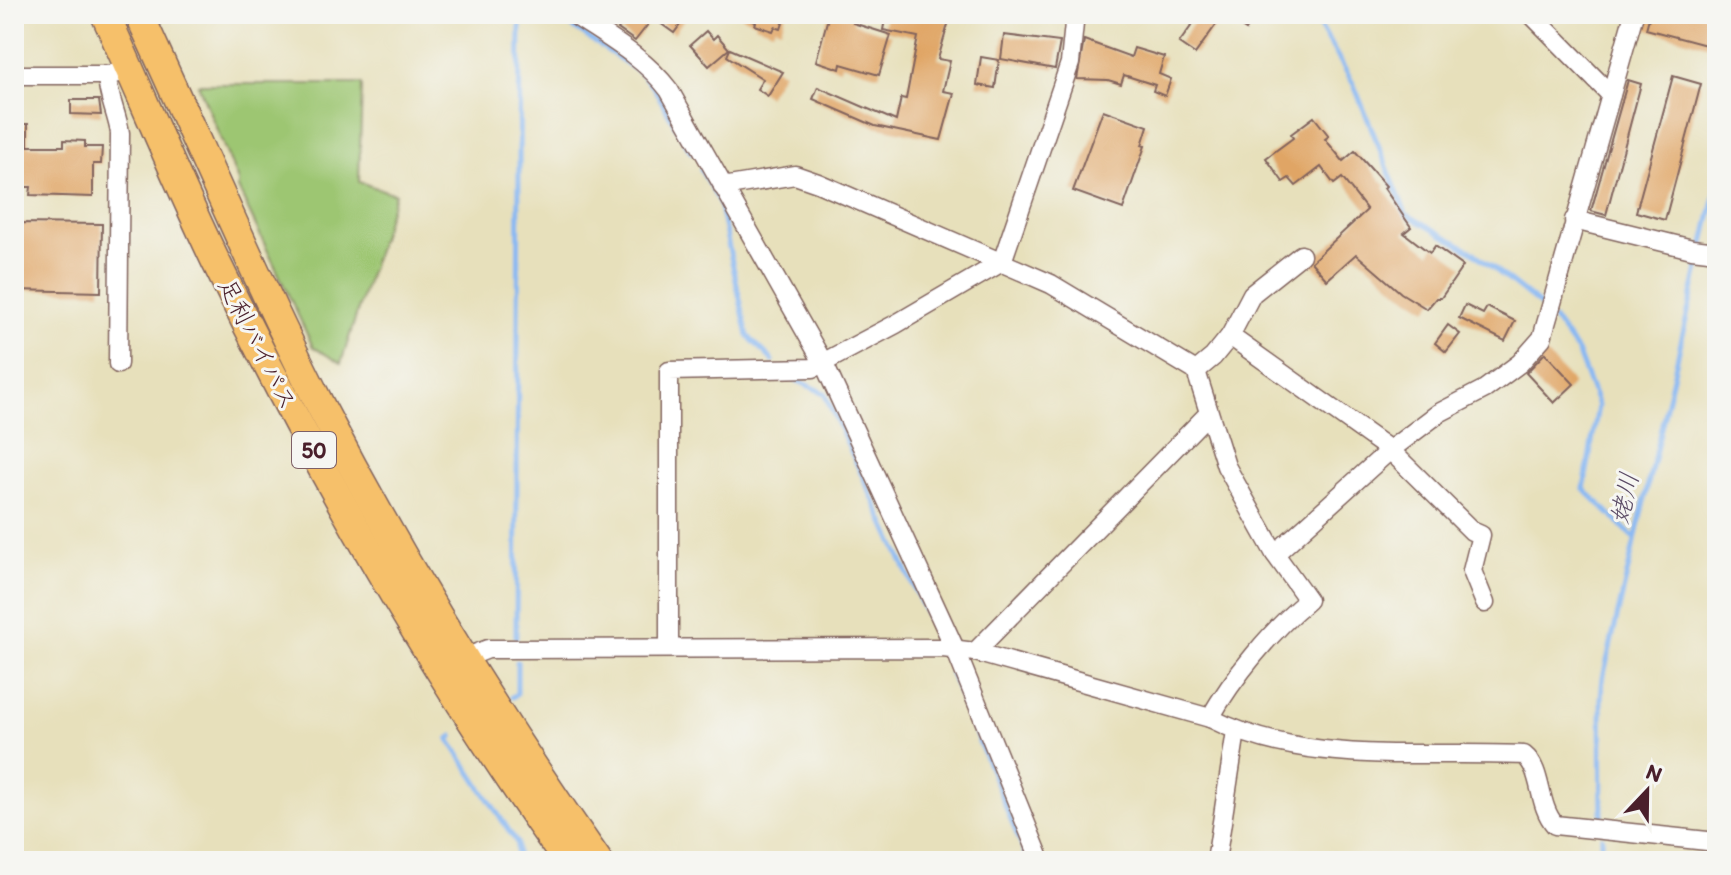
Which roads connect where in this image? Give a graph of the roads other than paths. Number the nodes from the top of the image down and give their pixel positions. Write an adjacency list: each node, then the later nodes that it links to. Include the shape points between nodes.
1 (105, 14): 7 (highway, 足利バイパス / 50)
2 (139, 14): 25 (highway, 足利バイパス / 50, via 321,405)
3 (573, 14): 10 (street, via 657,73)
4 (1075, 14): 14 (street, via 1070,63)
5 (1531, 14): 9 (street)
6 (1634, 14): 9 (street)
7 (118, 71): 8 (street); 16 (street, via 107,87 120,133); 29 (highway, 足利バイパス / 50, via 292,410 421,639)
8 (14, 75)
9 (1611, 95): 11 (street)
10 (723, 187): 14 (street, via 795,175); 17 (street)
11 (1574, 220): 12 (street); 20 (street, via 1542,338 1485,389 1439,413)
12 (1717, 252)
13 (1301, 255): 15 (street, via 1252,294)
14 (1002, 262): 17 (street); 18 (street, via 1051,284)
15 (1230, 336): 18 (street); 20 (street)
16 (118, 364)
17 (824, 364): 23 (street, via 669,371); 24 (street)
18 (1196, 371): 19 (street)
19 (1208, 414): 21 (street, via 1226,466); 24 (street)
20 (1390, 450): 21 (street); 22 (street, via 1481,535 1472,571)
21 (1275, 554): 26 (street, via 1308,600 1225,691)
22 (1485, 603)
23 (669, 647): 24 (street); 25 (street, via 488,649)
24 (966, 651): 26 (street); 31 (street)
25 (462, 659): 30 (highway, 足利バイパス / 50)
26 (1210, 718): 27 (street)
27 (1236, 731): 28 (street, via 1291,746 1351,753 1524,755 1532,761 1546,816 1555,825); 32 (street)
28 (1717, 842)
29 (567, 861)
30 (598, 861)
31 (1041, 861)
32 (1216, 861)

